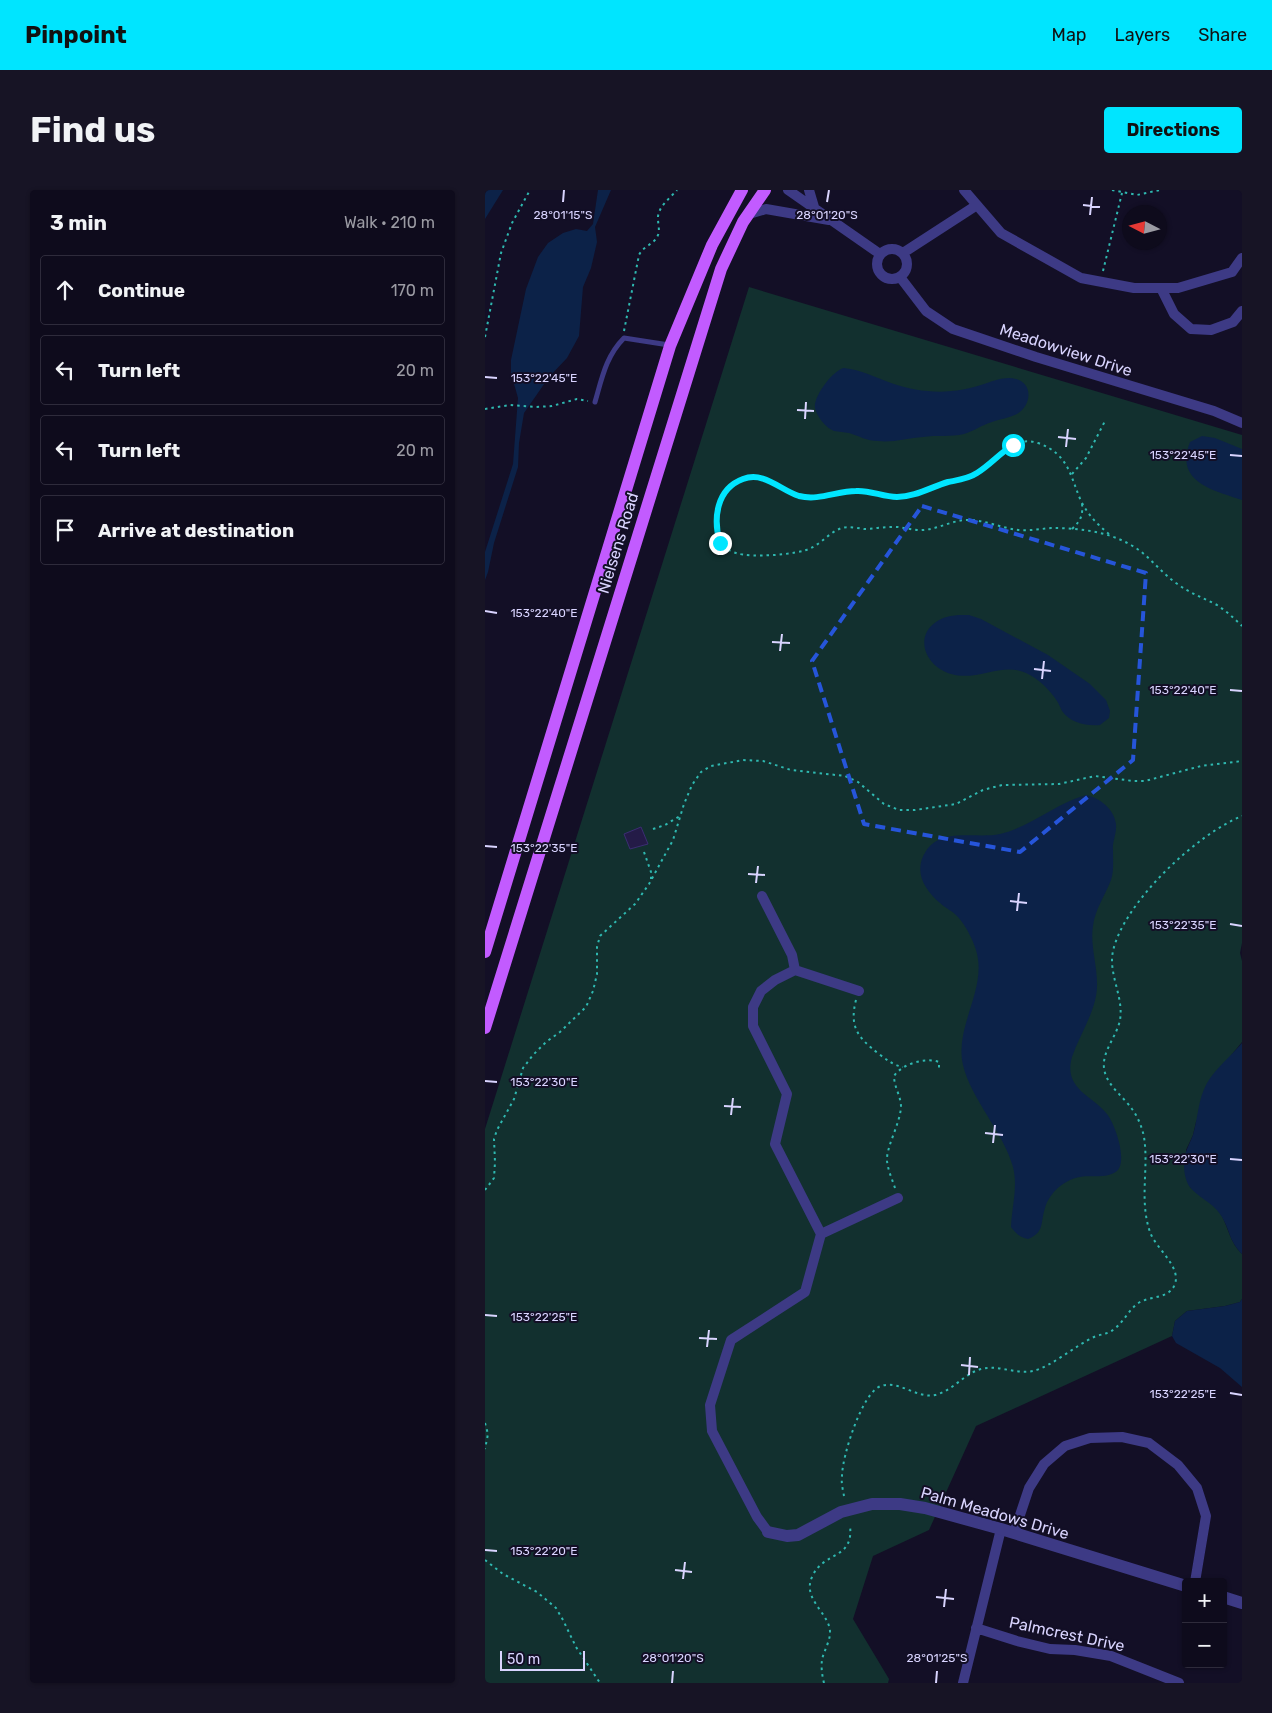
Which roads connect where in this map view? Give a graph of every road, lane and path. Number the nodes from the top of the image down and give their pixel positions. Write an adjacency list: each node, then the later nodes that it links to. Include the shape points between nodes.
1 (530, 190): 23 (path, via 512,223 501,253)
2 (677, 190): 24 (path, via 658,216 657,238 639,255)
3 (742, 190): 25 (main road, Nielsens Road, via 712,245)
4 (765, 190): 13 (main road, Nielsens Road)
5 (788, 190): 12 (street)
6 (809, 190): 12 (street)
7 (964, 190): 11 (street)
8 (1112, 190): 10 (path)
9 (1160, 190): 10 (path, via 1137,195)
10 (1122, 193): 20 (path)
11 (977, 205): 15 (street); 20 (street, via 1001,233 1081,278)
12 (814, 207): 14 (street)
13 (749, 214): 14 (street, via 766,209); 45 (main road, Nielsens Road, via 721,269)
14 (830, 220): 16 (street)
15 (903, 253): 16 (street, via 891,248); 19 (street, via 907,268)
16 (880, 254): 19 (street, via 877,266 882,276 889,279)
17 (1242, 258): 18 (street)
18 (1238, 272): 21 (street, via 1178,288)
19 (900, 277): 29 (street, Meadowview Drive, via 926,311 953,329 1214,411)
20 (1100, 283): 21 (street)
21 (1161, 288): 22 (street, via 1174,314 1191,329 1211,330 1233,322)
22 (1242, 311)
23 (485, 337)
24 (624, 338): 25 (lane); 26 (lane, via 605,365)
25 (670, 346): 42 (main road, Nielsens Road)
26 (595, 402): 27 (path, via 577,399 552,406 510,405)
27 (485, 409)
28 (1105, 421): 30 (path, via 1087,458)
29 (1242, 423)
30 (1072, 474): 31 (path); 32 (path, via 1064,459 1052,450 1026,441 1013,445 975,474 897,497 866,491 800,496 766,479 745,478 733,483 724,494 718,506 716,531 720,543 728,550 754,556 801,552 841,528 849,527 870,529 890,526 927,530 975,520 1025,531)
31 (1082, 502): 32 (path, via 1083,514); 33 (path, via 1091,517)
32 (1072, 529): 33 (path)
33 (1109, 534): 34 (path, via 1141,550 1173,582 1216,604)
34 (1242, 626)
35 (1242, 761): 36 (path, via 1201,766 1145,781 1095,776 1059,784 1002,785 983,790 956,804 899,810 884,804 858,782 845,776 807,773 763,761 743,760 711,766 701,772 692,785)
36 (681, 816): 38 (path); 40 (path, via 673,840)
37 (1242, 816): 53 (path, via 1230,820 1199,842 1155,882 1128,917 1112,953 1121,1003 1120,1021 1104,1068 1139,1120 1143,1137 1145,1212 1156,1245 1173,1266 1177,1277 1174,1288 1166,1295 1147,1298 1137,1304 1111,1332 1094,1337 1035,1371 978,1370 933,1396 891,1385 879,1386 862,1409 843,1462 841,1477)
38 (653, 829)
39 (644, 852): 40 (path)
40 (651, 882): 48 (path, via 635,904 600,936 597,974 586,1007 533,1054 523,1068 514,1100 494,1139 494,1178)
41 (762, 896): 43 (street, via 793,955)
42 (485, 952)
43 (795, 970): 44 (street); 50 (street, via 761,991 753,1007 753,1026 787,1094 775,1144)
44 (859, 991): 46 (path, via 853,1014 858,1034 889,1063)
45 (485, 1028)
46 (903, 1067): 47 (path, via 934,1060 939,1062); 49 (path, via 893,1076 901,1110 887,1159)
47 (939, 1068)
48 (485, 1190)
49 (898, 1198): 50 (street)
50 (821, 1234): 56 (street, via 805,1292 731,1340 710,1405 712,1431)
51 (485, 1423): 52 (path, via 488,1434)
52 (485, 1449)
53 (845, 1496)
54 (850, 1526): 65 (path, via 849,1544 840,1554 831,1556 820,1565 810,1581 811,1596 830,1627 830,1638 822,1661)
55 (1001, 1529): 56 (street, Palm Meadows Drive, via 925,1508 872,1504 841,1512 798,1535); 57 (street, Palm Meadows Drive); 63 (street)
56 (768, 1532)
57 (1014, 1533): 59 (street, via 1029,1488 1044,1464 1065,1446 1090,1438 1122,1437 1149,1443 1178,1465 1197,1488 1206,1516); 60 (street, Palm Meadows Drive)
58 (485, 1560): 64 (path, via 537,1592 556,1608)
59 (1196, 1578)
60 (1182, 1585)
61 (1227, 1598): 62 (street)
62 (1242, 1603)
63 (976, 1628): 66 (street); 67 (street, Palmcrest Drive, via 1049,1649 1111,1656)
64 (600, 1683)
65 (823, 1683)
66 (963, 1683)
67 (1179, 1683)

